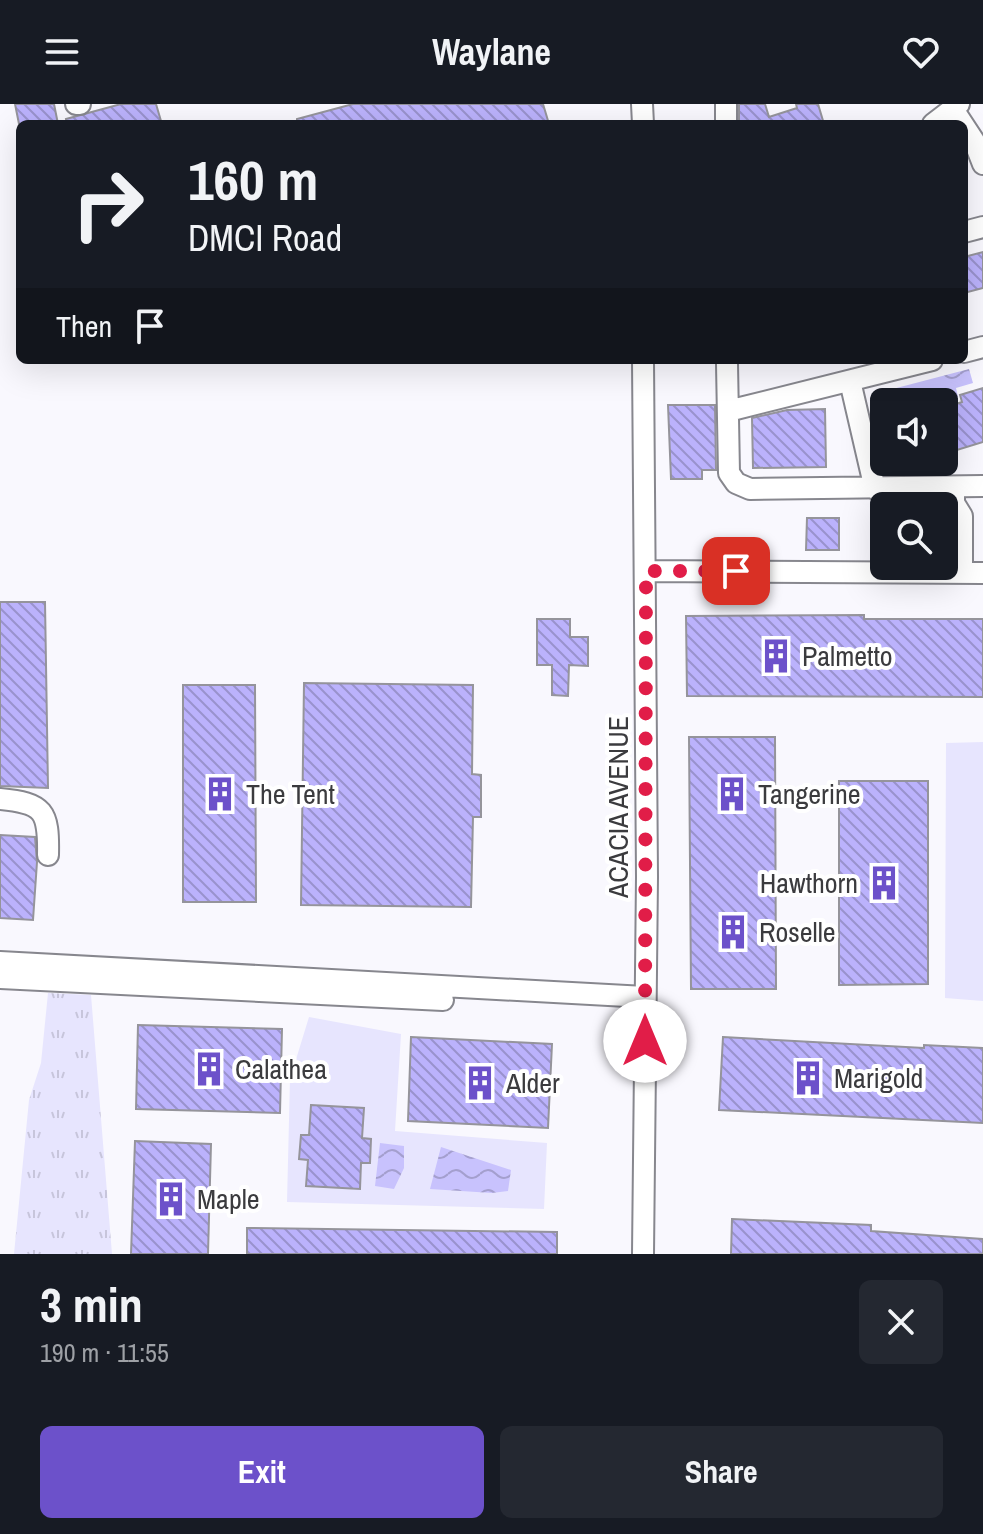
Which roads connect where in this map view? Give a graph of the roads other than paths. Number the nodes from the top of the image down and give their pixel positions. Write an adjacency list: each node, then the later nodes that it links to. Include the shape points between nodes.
1 (956, 107): 2 (street)
2 (938, 120)
3 (968, 130): 4 (street)
4 (983, 164)
5 (643, 364): 14 (street, ACACIA AVENUE)
6 (727, 364): 9 (street)
7 (916, 364): 8 (street)
8 (850, 381): 9 (street); 11 (street)
9 (728, 411): 11 (street, via 729,473 736,483 750,489)
10 (983, 486): 13 (street)
11 (875, 489): 12 (street)
12 (914, 492)
13 (958, 494)
14 (646, 571): 15 (street); 21 (street, ACACIA AVENUE)
15 (964, 573)
16 (0, 799): 17 (street, via 36,805 44,815)
17 (48, 855)
18 (0, 962): 20 (street)
19 (0, 978): 20 (street)
20 (275, 984): 21 (street)
21 (645, 1004): 22 (street, ACACIA AVENUE)
22 (643, 1254)

